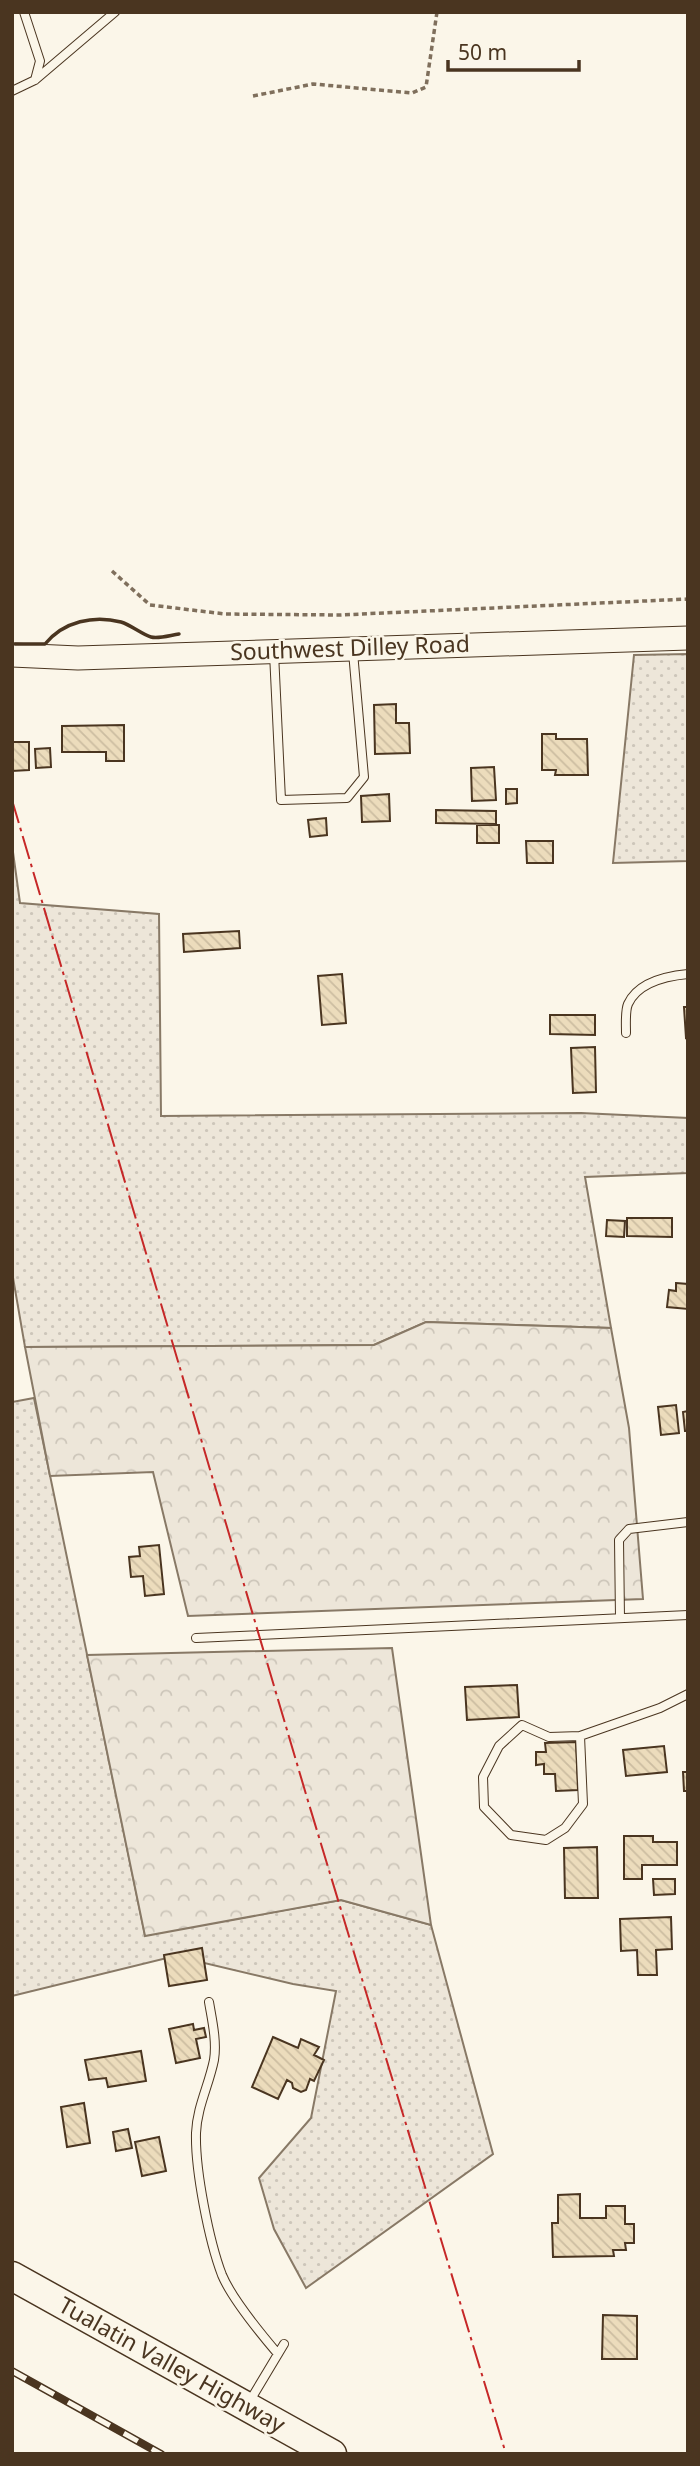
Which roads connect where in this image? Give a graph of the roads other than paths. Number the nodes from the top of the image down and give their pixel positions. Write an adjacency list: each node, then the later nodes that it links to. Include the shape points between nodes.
1 (24, 12): 3 (lane, via 40,61)
2 (116, 12): 3 (lane)
3 (34, 80): 4 (lane)
4 (12, 91)
5 (688, 638): 6 (street, Southwest Dilley Road)
6 (353, 648): 7 (street, Southwest Dilley Road); 7 (lane, via 364,777 347,798 281,800)
7 (274, 650): 8 (street, Southwest Dilley Road, via 78,658)
8 (12, 656)
9 (688, 974): 10 (lane, via 643,986 628,1004)
10 (625, 1032)
11 (688, 1522): 13 (lane, via 629,1529 619,1540)
12 (688, 1615): 13 (lane)
13 (620, 1618): 14 (lane)
14 (196, 1638)
15 (688, 1694): 16 (lane)
16 (580, 1735): 16 (lane, via 549,1737 522,1725 499,1746 483,1777 484,1807 511,1835 546,1840 565,1828 583,1804)
17 (209, 2001): 20 (lane, via 214,2059 196,2134 209,2230 223,2277)
18 (12, 2276): 21 (highway, Tualatin Valley Highway)
19 (284, 2344): 20 (lane)
20 (278, 2354): 21 (lane)
21 (246, 2406): 22 (highway, Tualatin Valley Highway)
22 (332, 2454)

